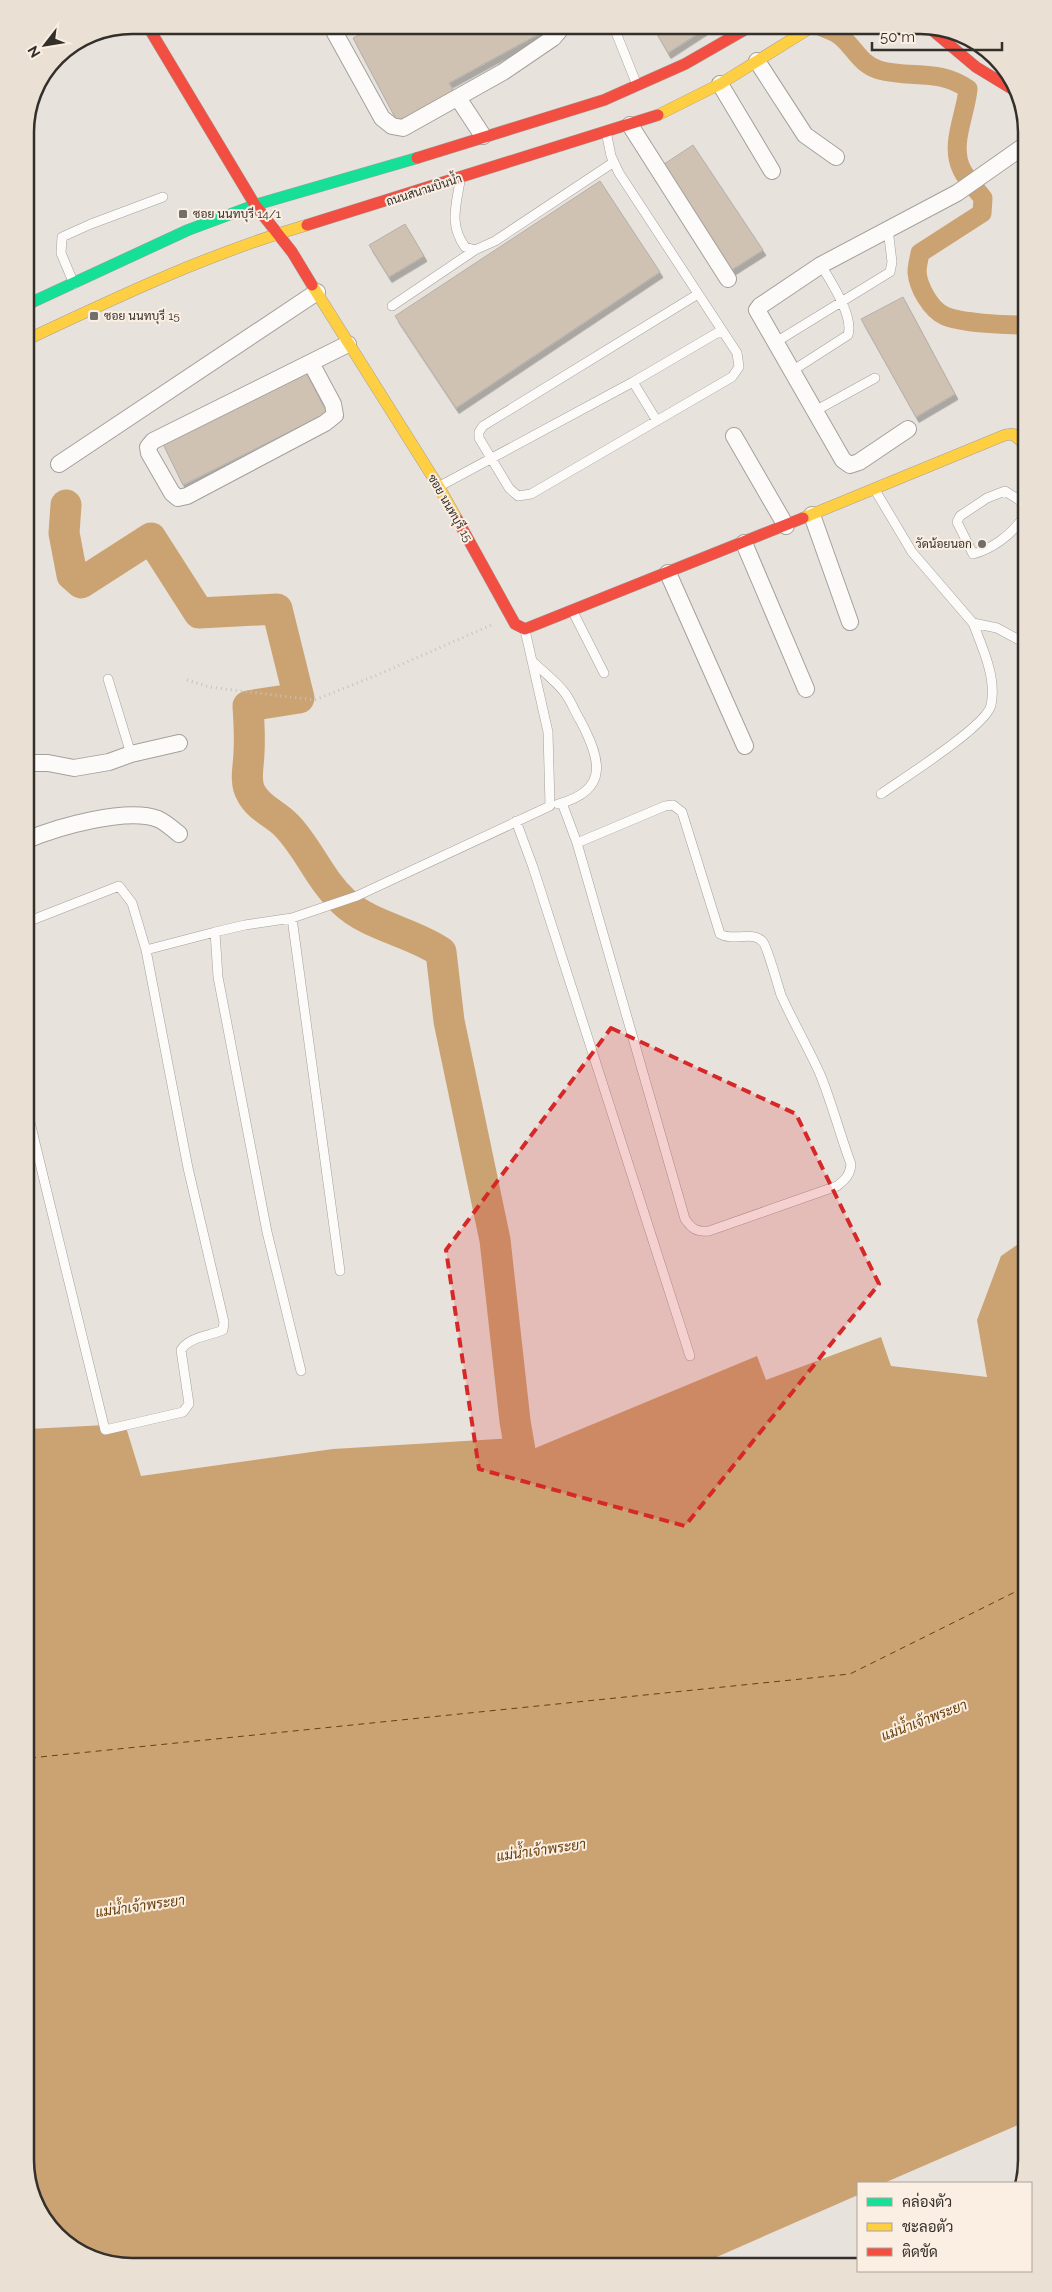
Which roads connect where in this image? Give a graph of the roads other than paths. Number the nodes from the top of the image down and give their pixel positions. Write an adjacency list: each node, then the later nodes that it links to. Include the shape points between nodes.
1 (151, 34): 22 (main road)
2 (336, 34): 12 (street, via 382,118 392,126 403,128)
3 (556, 34): 12 (street, via 503,72)
4 (617, 34): 10 (lane)
5 (737, 34): 10 (main road, via 685,64)
6 (800, 34): 8 (main road, ถนนสนามบินน้ำ)
7 (939, 36): 11 (main road, via 976,67)
8 (757, 61): 9 (main road, ถนนสนามบินน้ำ); 17 (street, via 805,135)
9 (720, 84): 13 (main road, ถนนสนามบินน้ำ, via 667,112); 19 (street)
10 (637, 85): 15 (main road, via 604,100)
11 (1006, 85)
12 (458, 98): 15 (street)
13 (630, 125): 14 (main road, ถนนสนามบินน้ำ); 27 (street)
14 (606, 131): 18 (lane); 20 (main road, ถนนสนามบินน้ำ)
15 (483, 136): 22 (main road)
16 (1018, 150): 23 (street, via 957,193)
17 (836, 157)
18 (614, 162): 25 (lane, via 495,241); 30 (lane)
19 (772, 172)
20 (460, 178): 24 (main road, ถนนสนามบินน้ำ); 25 (lane, via 455,230 465,247)
21 (163, 197): 28 (lane, via 62,237 61,253)
22 (255, 204): 24 (main road, ซอย นนทบุรี 15); 28 (main road, via 188,230)
23 (888, 229): 26 (street); 32 (lane, via 890,272)
24 (276, 234): 29 (main road, ซอย นนทบุรี 15, via 292,252); 35 (main road, ถนนสนามบินน้ำ, via 127,292)
25 (475, 250): 33 (lane)
26 (821, 265): 32 (lane); 36 (street, via 757,310)
27 (728, 279)
28 (75, 284): 31 (main road)
29 (317, 292): 37 (main road, ซอย นนทบุรี 15); 48 (street)
30 (698, 294): 34 (lane); 47 (lane, via 482,426 479,438)
31 (34, 301)
32 (842, 302): 36 (lane); 39 (lane, via 848,321 848,335)
33 (392, 306)
34 (722, 330): 41 (lane); 43 (lane, via 737,353 739,367 732,377)
35 (34, 336)
36 (776, 342): 39 (street)
37 (348, 344): 38 (street); 49 (main road, ซอย นนทบุรี 15)
38 (311, 363): 38 (street, via 153,441 148,447 149,453 172,493 178,498 187,496 335,415)
39 (792, 371): 42 (street)
40 (875, 378): 42 (lane)
41 (633, 382): 43 (lane); 47 (lane)
42 (815, 410): 44 (street, via 843,460 850,465)
43 (657, 421): 47 (lane, via 531,494 518,496)
44 (908, 429)
45 (734, 436): 54 (street)
46 (1018, 438): 50 (main road, via 1014,434 1005,435)
47 (491, 460): 49 (lane)
48 (59, 464)
49 (439, 487): 60 (main road, ซอย นนทบุรี 15, via 515,624)
50 (875, 490): 52 (main road); 59 (lane, via 912,552)
51 (1018, 499): 53 (lane, via 1005,491 996,492 956,522 973,554 988,548)
52 (812, 515): 54 (main road); 58 (street)
53 (1018, 524)
54 (786, 526): 55 (main road)
55 (744, 543): 56 (main road); 65 (street)
56 (668, 573): 57 (main road); 67 (street)
57 (572, 612): 60 (main road); 63 (lane)
58 (850, 622)
59 (973, 622): 61 (lane, via 997,628); 70 (lane, via 993,691 991,707 973,729)
60 (525, 629): 62 (lane)
61 (1018, 639)
62 (532, 661): 71 (lane, via 565,693 596,754 598,767 595,778 584,792); 72 (lane, via 548,732)
63 (604, 673)
64 (108, 679): 68 (lane)
65 (806, 689)
66 (180, 743): 68 (street)
67 (745, 746)
68 (131, 754): 69 (street, via 109,762 74,768)
69 (34, 763)
70 (881, 794)
71 (562, 803): 72 (lane); 76 (lane)
72 (550, 806): 73 (lane)
73 (516, 821): 77 (lane, via 357,896); 83 (lane)
74 (179, 834): 75 (street, via 159,819 140,814 119,815)
75 (34, 837)
76 (577, 843): 76 (lane, via 685,1219 691,1228 698,1232 709,1231 844,1181 851,1164 820,1075 781,995 767,947 757,938 720,934 682,812 673,805 665,806)
77 (292, 918): 79 (lane); 82 (lane)
78 (34, 919): 80 (lane, via 119,886 132,903)
79 (215, 932): 80 (lane); 84 (lane, via 218,977 267,1232)
80 (146, 950): 81 (lane, via 188,1168 224,1322 223,1330 184,1344 181,1350 189,1404 183,1412 105,1430)
81 (34, 1139)
82 (340, 1271)
83 (690, 1356)
84 (301, 1371)

